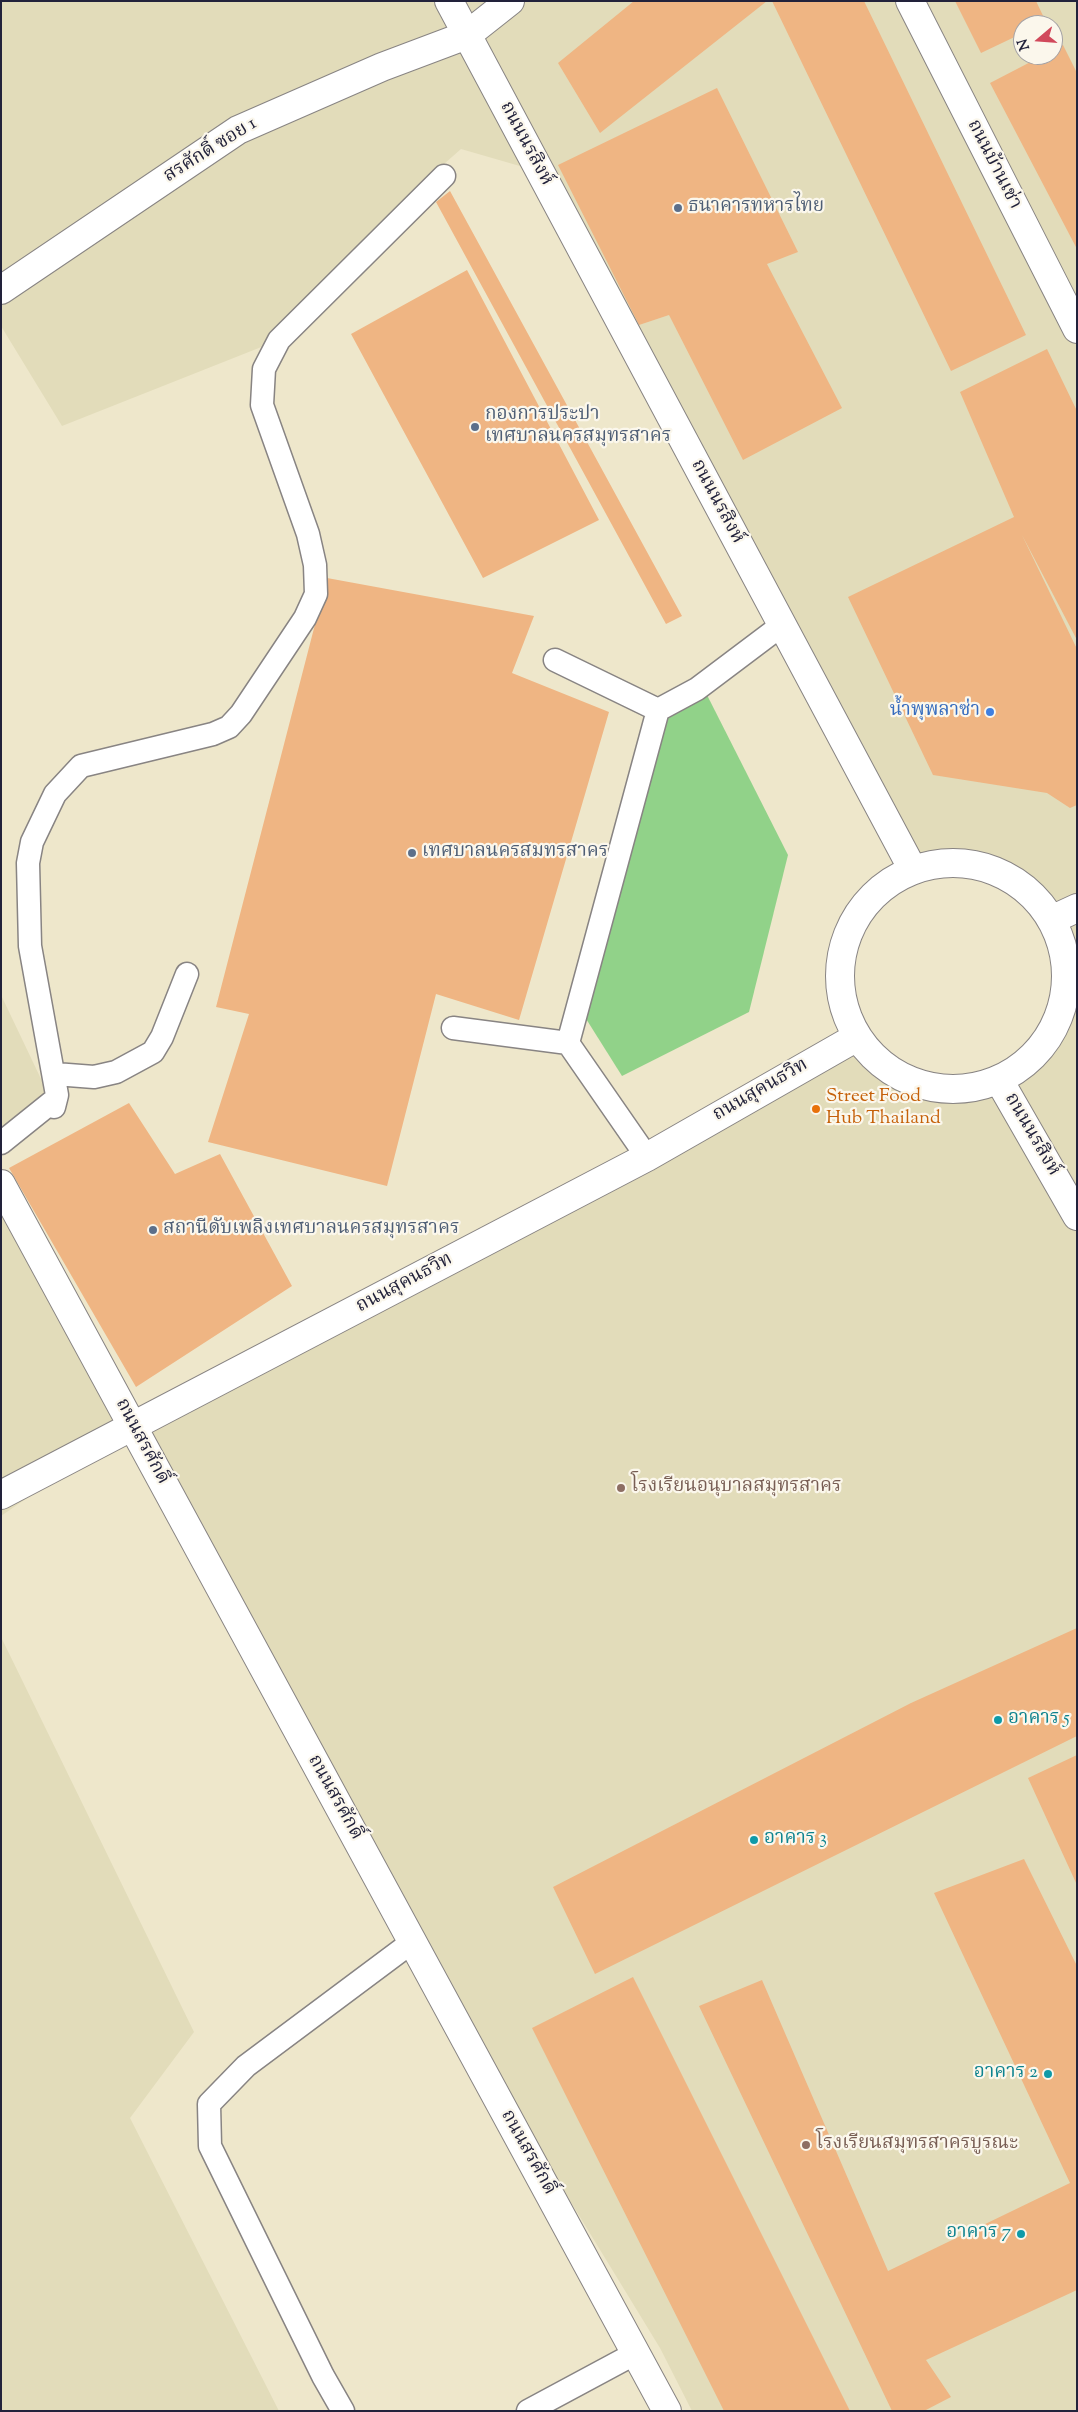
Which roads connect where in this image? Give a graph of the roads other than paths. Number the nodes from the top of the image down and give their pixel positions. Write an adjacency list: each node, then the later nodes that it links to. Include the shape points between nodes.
1 (449, 1): 4 (street, ถนนนรสิงห์)
2 (510, 1): 4 (street, สรศักดิ์ ซอย 1)
3 (910, 1): 7 (street, ถนนบ้านเช่า)
4 (467, 35): 6 (street, สรศักดิ์ ซอย 1, via 382,66 238,130); 8 (street, ถนนนรสิงห์)
5 (444, 176): 18 (lane, via 279,340 264,369 262,405 308,534 315,565 316,594 305,618 229,727 213,734 81,766 55,794 32,842 28,864 30,946)
6 (1, 290)
7 (1077, 329)
8 (782, 625): 10 (lane, via 696,689); 11 (street, ถนนนรสิงห์)
9 (556, 660): 10 (lane)
10 (658, 710): 17 (lane)
11 (913, 870): 13 (street, via 939,863 966,863 992,870 1015,882 1036,900); 16 (street, via 883,886 860,910 845,940 840,973 844,1006)
12 (1077, 908): 13 (street)
13 (1051, 920): 19 (street, via 1062,949 1066,979 1061,1009 1048,1037 1028,1061)
14 (187, 974): 18 (lane, via 153,1052 109,1074 94,1077)
15 (453, 1028): 17 (lane)
16 (857, 1037): 19 (street, via 894,1073 918,1084 943,1089 968,1088); 21 (street, ถนนสุคนธวิท)
17 (568, 1043): 21 (lane)
18 (55, 1074): 20 (lane, via 57,1095 54,1107 52,1102)
19 (999, 1080): 23 (street, ถนนนรสิงห์)
20 (1, 1143)
21 (647, 1157): 24 (street, ถนนสุคนธวิท)
22 (1, 1184): 24 (street, ถนนสรศักดิ์)
23 (1077, 1216)
24 (132, 1426): 25 (street, ถนนสุคนธวิท); 26 (street, ถนนสรศักดิ์)
25 (1, 1495)
26 (412, 1942): 27 (street, ถนนสรศักดิ์); 28 (lane, via 246,2066 209,2104 210,2146)
27 (636, 2353): 29 (lane); 30 (street, ถนนสรศักดิ์)
28 (343, 2411)
29 (528, 2411)
30 (667, 2411)

